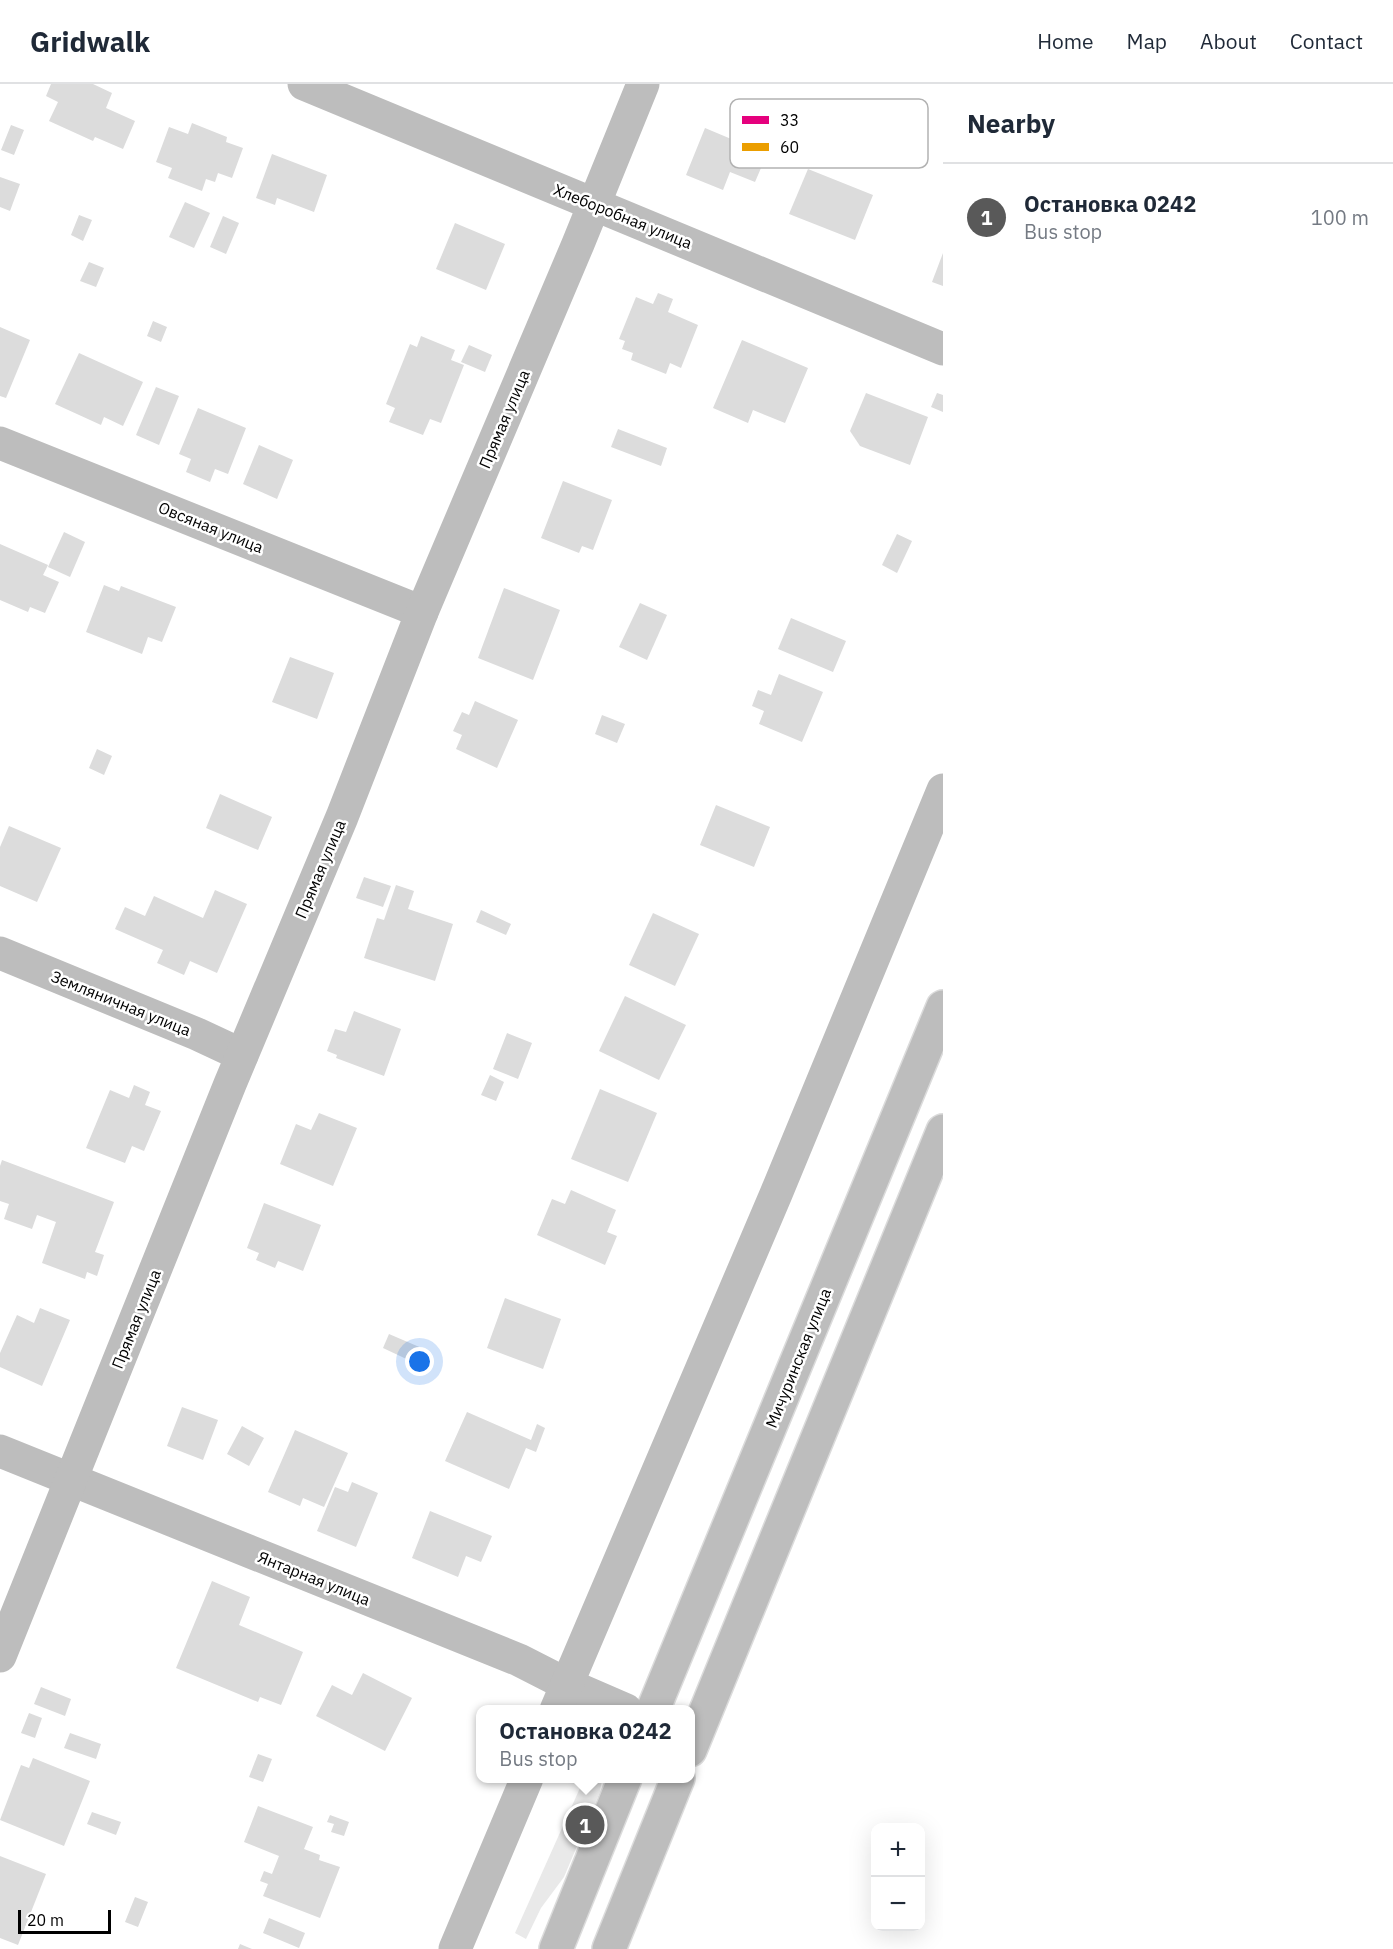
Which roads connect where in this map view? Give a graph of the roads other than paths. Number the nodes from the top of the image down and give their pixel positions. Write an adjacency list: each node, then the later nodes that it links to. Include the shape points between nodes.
1 (304, 84): 3 (street, Хлеборобная улица)
2 (643, 84): 3 (street, Прямая улица)
3 (594, 204): 4 (street, Хлеборобная улица); 6 (street, Прямая улица)
4 (943, 349)
5 (0, 443): 6 (street, Овсяная улица)
6 (422, 612): 10 (street, Прямая улица, via 342,818)
7 (943, 790): 15 (street)
8 (0, 953): 10 (street, Земляничная улица)
9 (943, 1008): 17 (street, Мичуринская улица)
10 (242, 1055): 13 (street, Прямая улица)
11 (943, 1131): 18 (street)
12 (0, 1451): 13 (street, Янтарная улица)
13 (71, 1479): 14 (street, Прямая улица); 15 (street, Янтарная улица, via 519,1660)
14 (0, 1656)
15 (561, 1697): 16 (street, Янтарная улица)
16 (601, 1705)
17 (655, 1705)
18 (695, 1738)
19 (525, 1783): 22 (street)
20 (623, 1783): 23 (street)
21 (676, 1783): 24 (street)
22 (455, 1949)
23 (556, 1949)
24 (609, 1949)

